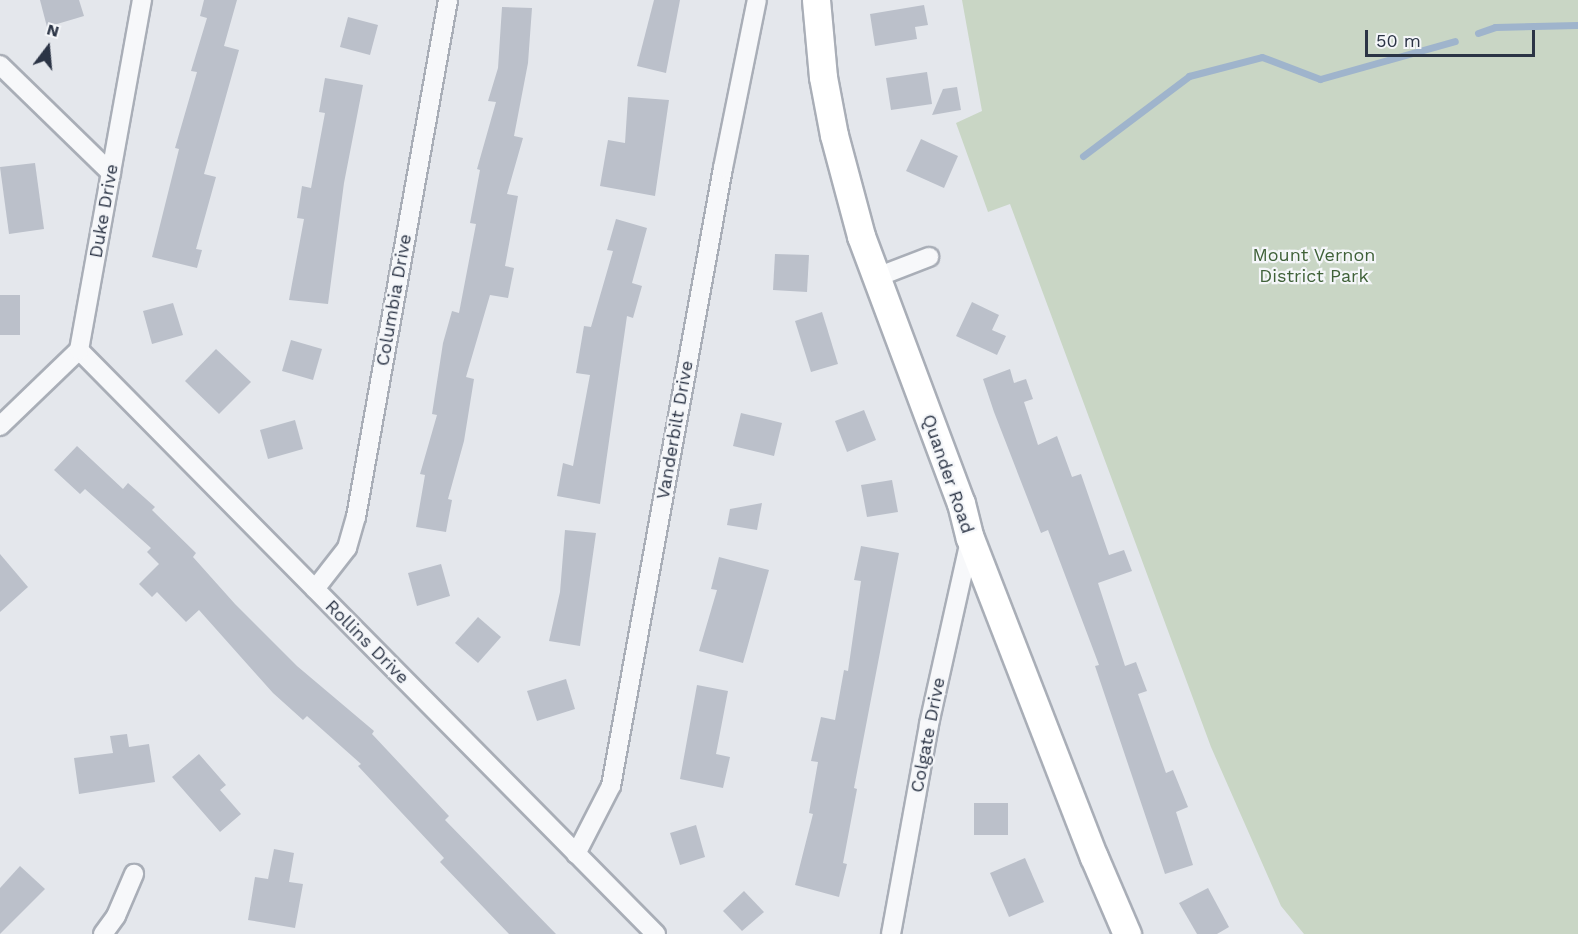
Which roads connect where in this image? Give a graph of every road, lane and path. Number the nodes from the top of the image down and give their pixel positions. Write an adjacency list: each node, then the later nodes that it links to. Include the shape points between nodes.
1 (142, 0): 6 (street, Duke Drive)
2 (448, 0): 12 (street, Columbia Drive, via 356,517 346,548)
3 (758, 0): 13 (street, Vanderbilt Drive, via 723,168 611,786)
4 (816, 0): 8 (street, Quander Road, via 823,77 834,135)
5 (0, 65): 6 (street)
6 (111, 174): 9 (street, Duke Drive)
7 (929, 258): 8 (street)
8 (877, 277): 11 (street, Quander Road, via 961,503)
9 (79, 350): 10 (street); 12 (street, Rollins Drive)
10 (0, 426)
11 (970, 538): 17 (street, Colgate Drive, via 929,724); 18 (street, Quander Road)
12 (315, 589): 13 (street, Rollins Drive)
13 (576, 854): 16 (street, Rollins Drive)
14 (134, 874): 15 (street, via 116,916)
15 (103, 934)
16 (656, 934)
17 (891, 934)
18 (1127, 934)

